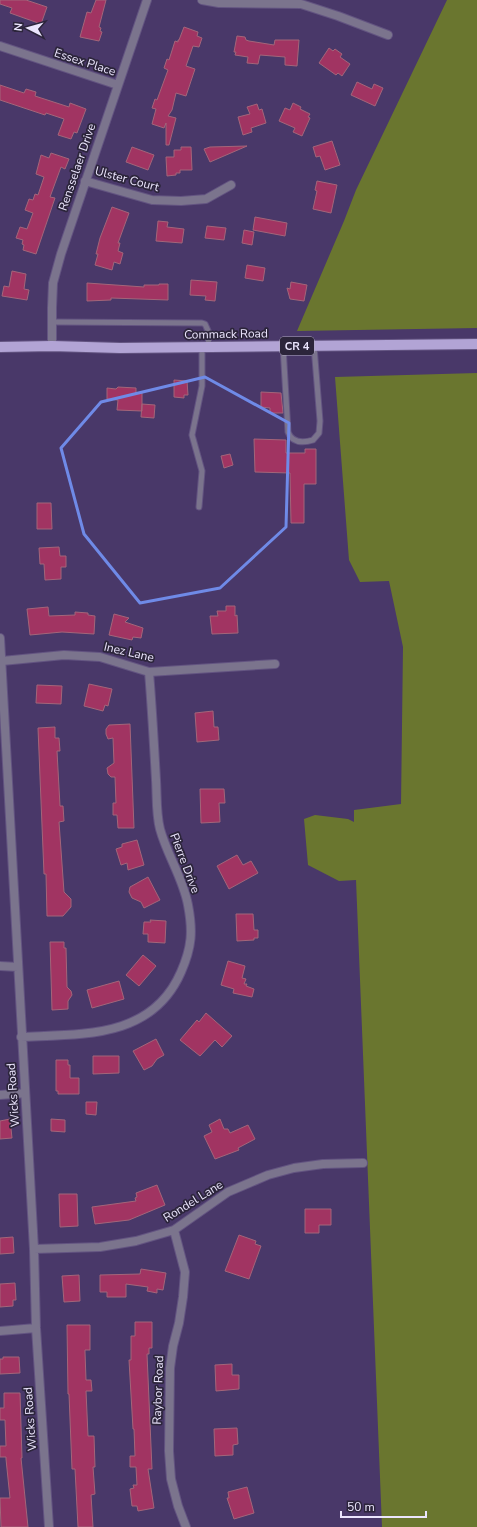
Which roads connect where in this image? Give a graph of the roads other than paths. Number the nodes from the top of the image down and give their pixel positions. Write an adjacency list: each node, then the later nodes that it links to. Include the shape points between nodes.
1 (147, 0): 5 (street, Rensselaer Drive)
2 (202, 0): 3 (street, via 219,3 301,4)
3 (388, 36)
4 (0, 46): 5 (street, Essex Place)
5 (118, 85): 6 (street, Rensselaer Drive)
6 (85, 180): 7 (street, Ulster Court, via 152,200 180,202 206,198); 8 (street, Rensselaer Drive, via 54,283)
7 (232, 184)
8 (52, 322): 10 (street, Rensselaer Drive); 13 (lane, via 202,323 208,328)
9 (476, 344): 12 (main road, Commack Road / CR 4)
10 (52, 346): 13 (main road, Commack Road / CR 4); 14 (main road, Commack Road / CR 4)
11 (283, 346): 12 (main road, Commack Road / CR 4); 12 (lane, via 288,432 290,438 302,442 314,440 319,433); 13 (main road, Commack Road / CR 4)
12 (314, 346)
13 (205, 347): 15 (lane, via 202,386 192,435 202,471)
14 (0, 348)
15 (199, 507)
16 (0, 638): 17 (street, Wicks Road)
17 (2, 661): 19 (street, Inez Lane, via 64,655 100,657); 20 (street, Wicks Road)
18 (275, 664): 19 (street, Inez Lane)
19 (149, 672): 23 (street, Pierre Drive, via 159,827 188,904 192,933 187,957 176,984 152,1012 125,1026 98,1032)
20 (2, 703): 22 (street, Wicks Road)
21 (0, 966): 22 (street)
22 (18, 967): 23 (street, Wicks Road)
23 (21, 1037): 24 (street, Wicks Road)
24 (25, 1093): 25 (street); 28 (street, Wicks Road)
25 (0, 1095)
26 (362, 1163): 27 (street, Rondel Lane, via 322,1164 268,1175 228,1192)
27 (174, 1230): 28 (street, Rondel Lane, via 136,1241 100,1247); 32 (street, Raybor Road, via 185,1272 170,1368 169,1451 171,1479)
28 (34, 1249): 29 (street, Wicks Road)
29 (36, 1328): 30 (street); 31 (street, Wicks Road)
30 (0, 1331)
31 (49, 1527)
32 (186, 1527)

